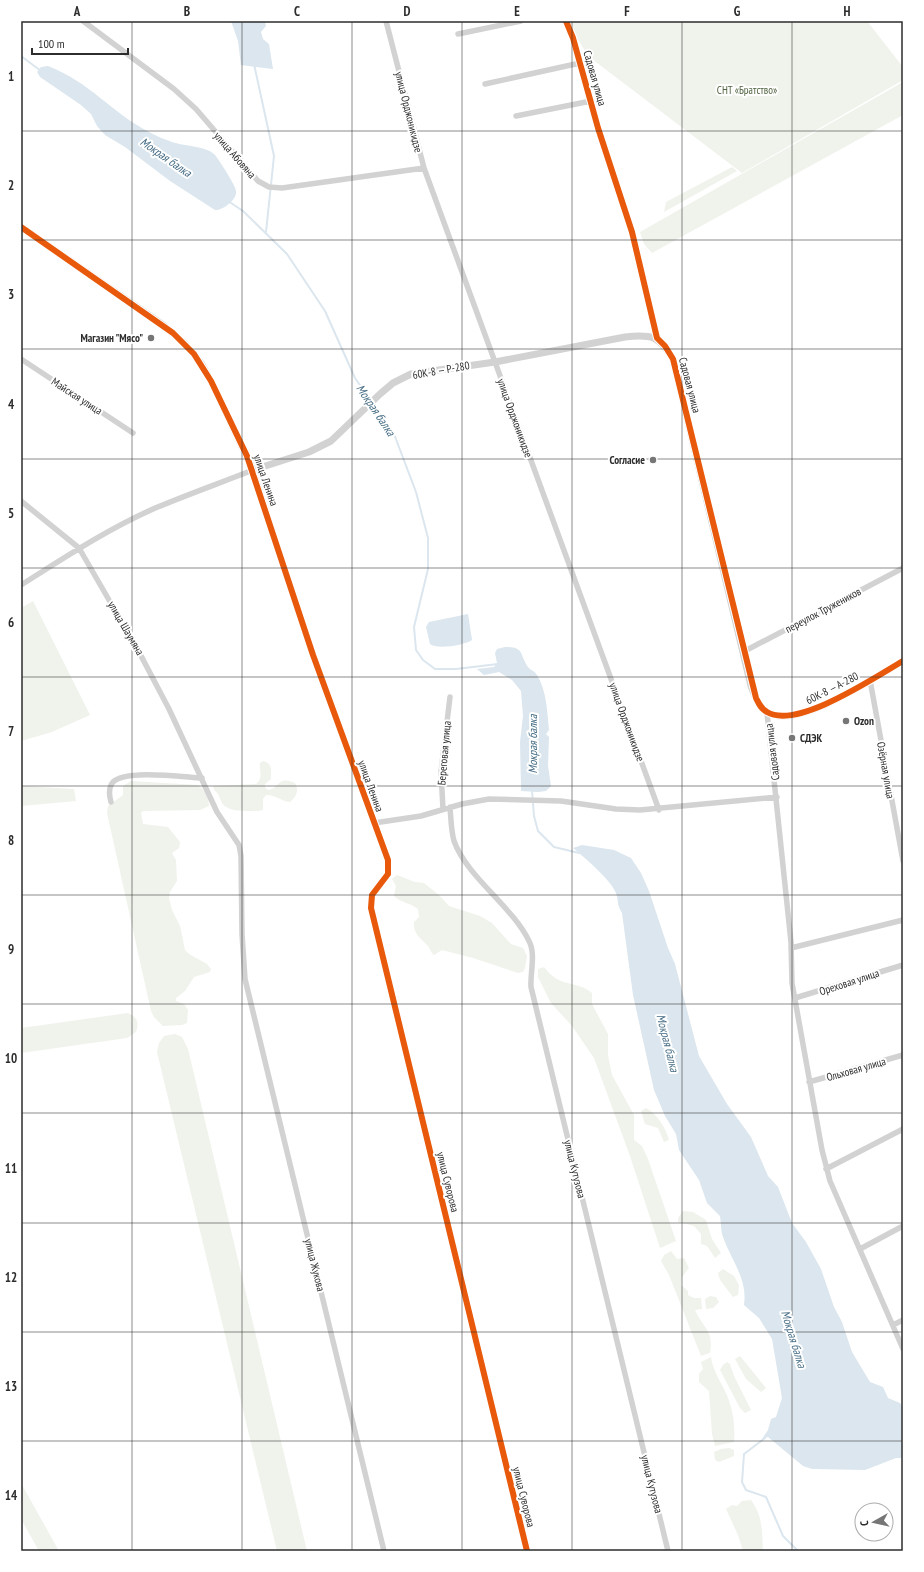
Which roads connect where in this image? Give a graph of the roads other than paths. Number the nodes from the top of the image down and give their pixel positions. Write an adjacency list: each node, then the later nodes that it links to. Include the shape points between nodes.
1 (83, 21): 10 (street, улица Абовяна, via 174,89 196,109 258,181 269,188)
2 (386, 21): 10 (street, улица Орджоникидзе)
3 (521, 21): 5 (street)
4 (566, 21): 6 (street, Садовая улица)
5 (458, 34)
6 (580, 63): 7 (street); 8 (street, Садовая улица)
7 (485, 84)
8 (591, 101): 9 (street); 12 (street, Садовая улица, via 632,232)
9 (516, 116)
10 (424, 168): 14 (street, улица Орджоникидзе)
11 (21, 227): 16 (street, улица Ленина, via 163,325 185,344 201,363 211,381)
12 (657, 338): 14 (street, 60К-8 — Р-280, via 625,338); 21 (street, Садовая улица, via 673,359)
13 (21, 359): 15 (street, Майская улица)
14 (495, 362): 16 (street, 60К-8 — Р-280, via 411,374 393,383 331,441 309,452); 31 (street, улица Орджоникидзе)
15 (133, 433)
16 (253, 470): 18 (street, via 153,509); 32 (street, улица Ленина, via 313,654)
17 (21, 501): 18 (street, улица Шаумяна)
18 (79, 548): 20 (street); 26 (street, улица Шаумяна, via 140,652)
19 (903, 568): 21 (street, переулок Тружеников)
20 (21, 585)
21 (744, 652): 25 (street, Садовая улица, via 756,698)
22 (903, 661): 23 (street, 60К-8 — А-280)
23 (870, 680): 25 (street, 60К-8 — А-280, via 807,712 784,717); 33 (street, Озёрная улица)
24 (450, 696): 30 (street, Береговая улица, via 440,772)
25 (767, 713): 27 (street, Садовая улица)
26 (202, 778): 28 (street, via 135,775 123,777 113,782 109,791); 37 (street, улица Шаумяна, via 217,812 239,845)
27 (777, 797): 31 (street); 35 (street, Садовая улица)
28 (111, 802)
29 (450, 807): 30 (street); 31 (street, via 476,801 504,799 561,801 616,809); 50 (street, улица Кутузова, via 453,835 459,849 472,870 513,917 530,942 531,987)
30 (443, 809): 32 (street, via 421,816)
31 (659, 810)
32 (374, 823): 49 (street, улица Суворова, via 389,868 388,874 372,895 371,908)
33 (903, 861)
34 (903, 920): 35 (street)
35 (791, 948): 38 (street, Садовая улица)
36 (903, 965): 38 (street, Ореховая улица)
37 (245, 979): 48 (street, улица Жукова)
38 (795, 998): 40 (street, Садовая улица)
39 (903, 1055): 40 (street, Ольховая улица)
40 (810, 1082): 42 (street, Садовая улица)
41 (903, 1129): 42 (street)
42 (826, 1169): 44 (street, Садовая улица)
43 (903, 1226): 44 (street)
44 (860, 1249): 46 (street, Садовая улица)
45 (903, 1320): 46 (street)
46 (893, 1325): 47 (street, Садовая улица)
47 (903, 1349)
48 (384, 1551)
49 (527, 1551)
50 (668, 1551)

